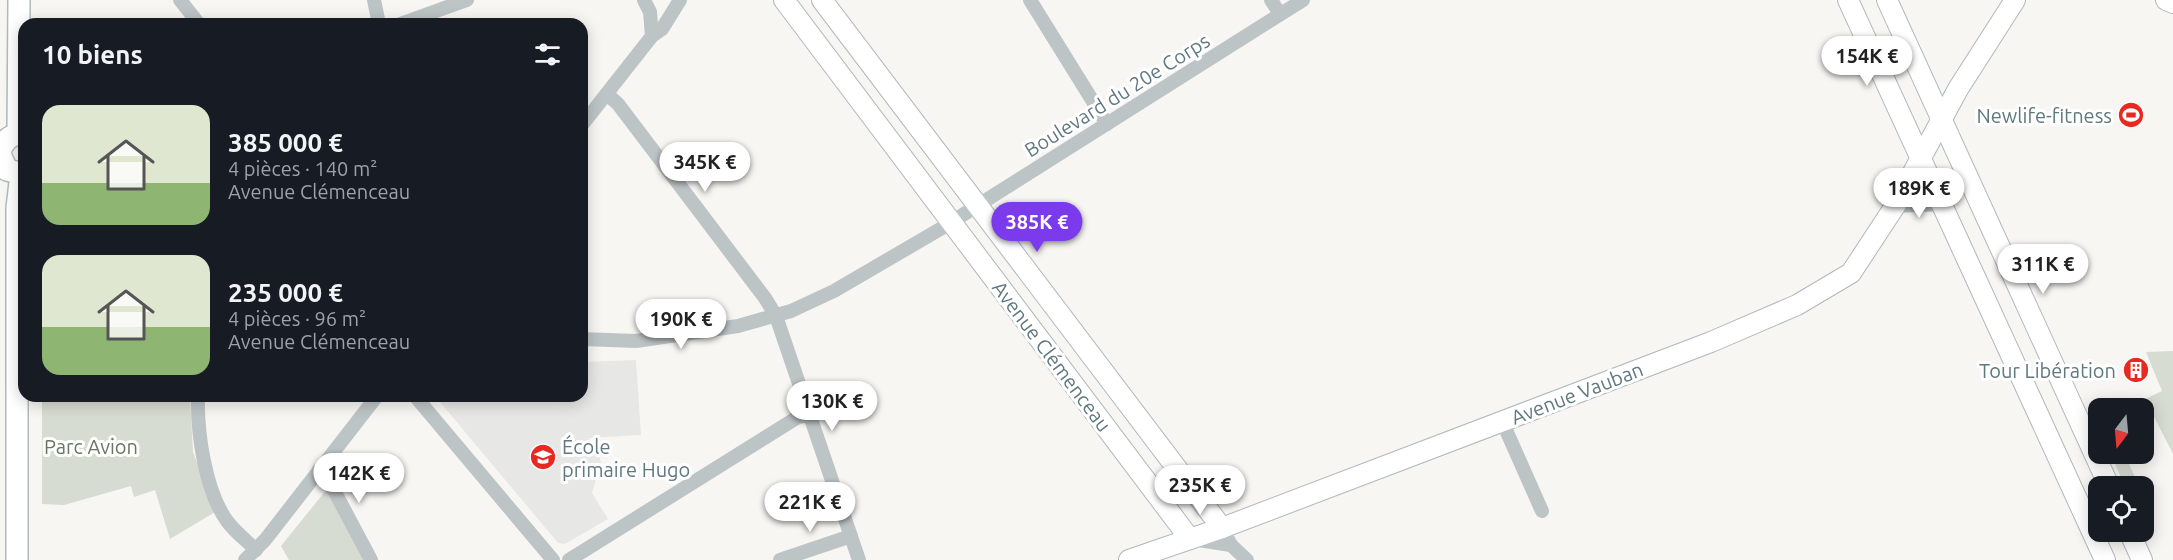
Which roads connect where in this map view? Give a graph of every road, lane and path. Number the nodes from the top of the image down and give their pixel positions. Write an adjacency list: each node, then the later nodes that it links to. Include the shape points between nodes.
1 (20, 0): 18 (main road)
2 (180, 0): 19 (street)
3 (374, 0): 20 (street)
4 (467, 0): 21 (street)
5 (644, 0): 23 (street, via 650,12)
6 (680, 0): 23 (street, via 662,29)
7 (784, 0): 35 (street, Avenue Clémenceau)
8 (822, 0): 33 (street, Avenue Clémenceau)
9 (1030, 0): 27 (street)
10 (1271, 0): 17 (street)
11 (1303, 0): 17 (street, Boulevard du 20e Corps)
12 (1848, 0): 29 (street)
13 (1887, 0): 26 (street)
14 (2015, 0): 26 (street, Avenue Vauban)
15 (2166, 0): 16 (street)
16 (2173, 3)
17 (1280, 14): 27 (street, Boulevard du 20e Corps)
18 (19, 18)
19 (194, 18)
20 (378, 18)
21 (417, 18)
22 (18, 24): 28 (main road)
23 (652, 36): 24 (street)
24 (607, 94): 25 (street); 36 (street)
25 (588, 118)
26 (1941, 120): 29 (street, Avenue Vauban); 44 (street)
27 (1107, 124): 33 (street, Boulevard du 20e Corps)
28 (8, 147): 30 (main road, via 10,172)
29 (1921, 158): 32 (street); 34 (street, Avenue Vauban)
30 (18, 173)
31 (18, 201): 51 (main road)
32 (1942, 204): 34 (street); 60 (street)
33 (978, 206): 35 (street, Boulevard du 20e Corps); 47 (street, Avenue Clémenceau)
34 (1895, 206): 42 (street, Avenue Vauban, via 1851,273 1797,305)
35 (951, 222): 36 (street, Boulevard du 20e Corps, via 834,291); 48 (street, Avenue Clémenceau)
36 (776, 316): 37 (street, Boulevard du 20e Corps, via 636,342); 41 (street)
37 (588, 339)
38 (198, 402): 50 (street, via 207,476 226,520)
39 (372, 402): 43 (street)
40 (420, 402): 54 (street)
41 (810, 415): 46 (street); 55 (street, via 798,417)
42 (1502, 421): 45 (street); 47 (street, Avenue Vauban)
43 (319, 470): 50 (street); 53 (street, via 328,479)
44 (2104, 476)
45 (1542, 512)
46 (851, 536): 56 (street); 57 (street)
47 (1226, 537): 48 (street, Avenue Vauban); 59 (street)
48 (1190, 539): 58 (street, Avenue Vauban)
49 (2134, 542): 61 (street)
50 (256, 550): 52 (street)
51 (17, 560)
52 (245, 560)
53 (370, 560)
54 (554, 560)
55 (568, 560)
56 (780, 560)
57 (859, 560)
58 (1129, 560)
59 (1247, 560)
60 (2105, 560)
61 (2142, 560)

